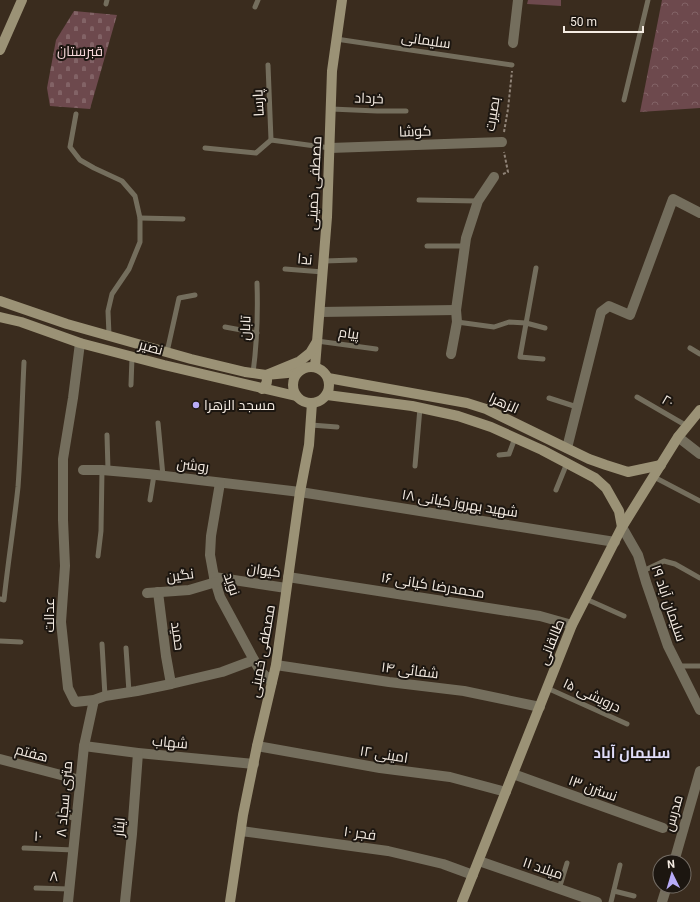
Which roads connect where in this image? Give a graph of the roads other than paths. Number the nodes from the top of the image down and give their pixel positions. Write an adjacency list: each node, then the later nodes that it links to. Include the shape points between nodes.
1 (22, 0): 9 (street)
2 (258, 0): 6 (lane)
3 (342, 0): 7 (street, مصطفی خمینی)
4 (518, 0): 8 (street)
5 (648, 0): 12 (lane)
6 (255, 7)
7 (336, 39): 11 (lane, سلیمانی); 13 (street, مصطفی خمینی)
8 (514, 43)
9 (0, 50)
10 (268, 65): 16 (lane, پارسا)
11 (512, 65)
12 (624, 100)
13 (331, 109): 14 (lane, خرداد); 19 (street, مصطفی خمینی)
14 (406, 111)
15 (76, 114): 24 (lane, via 70,147 80,160 122,181 135,196)
16 (271, 140): 18 (lane, via 256,152); 19 (lane)
17 (502, 142): 19 (street, کوشا)
18 (205, 148)
19 (330, 148): 29 (street, مصطفی خمینی)
20 (494, 177): 22 (street)
21 (419, 200): 22 (lane)
22 (478, 201): 27 (street)
23 (700, 213): 71 (street, via 673,200 630,315 609,306 601,312)
24 (140, 218): 25 (lane); 46 (lane, via 140,242 129,269 112,294 108,311)
25 (183, 219)
26 (427, 246): 27 (lane)
27 (465, 246): 36 (street)
28 (355, 260): 29 (lane)
29 (324, 261): 32 (street, مصطفی خمینی)
30 (536, 268): 40 (lane)
31 (286, 269): 32 (lane, ندا)
32 (323, 272): 37 (street, مصطفی خمینی)
33 (257, 283): 44 (lane, تابان)
34 (195, 295): 51 (lane, via 179,298)
35 (0, 301): 41 (street)
36 (456, 310): 37 (street); 39 (street)
37 (320, 312): 47 (street, مصطفی خمینی)
38 (1, 318): 45 (street, نصیر)
39 (457, 322): 40 (lane, via 494,327 509,322); 52 (street)
40 (526, 323): 43 (lane); 55 (lane, via 520,357)
41 (67, 324): 45 (street); 46 (street)
42 (225, 327): 44 (lane)
43 (545, 328)
44 (257, 332): 59 (lane, تابان)
45 (62, 336): 48 (street, نصیر)
46 (109, 336): 51 (street)
47 (317, 341): 50 (lane, پیام); 57 (street, مصطفی خمینی); 60 (street, via 310,353 300,361)
48 (80, 343): 54 (street, نصیر); 124 (street, عدالت, via 63,459 65,566 62,622 68,688 75,702)
49 (690, 348): 53 (lane)
50 (376, 349)
51 (167, 352): 59 (street)
52 (451, 354)
53 (700, 354)
54 (132, 357): 63 (lane); 64 (street, نصیر)
55 (543, 359)
56 (24, 362): 107 (lane, via 17,493 4,600)
57 (315, 367): 58 (street); 61 (street, via 323,371)
58 (298, 372): 60 (street); 66 (street, via 293,388)
59 (253, 373): 60 (street)
60 (266, 375): 64 (street, via 267,382)
61 (328, 378): 62 (street, الزهرا); 65 (street, via 330,387)
62 (356, 383): 68 (street, via 348,387); 81 (street, الزهرا, via 467,403 486,409)
63 (131, 385)
64 (262, 389): 66 (street, نصیر)
65 (327, 395): 68 (street, الزهرا); 70 (street)
66 (296, 396): 70 (street, via 303,402)
67 (637, 397): 76 (lane, ۲۰)
68 (350, 398): 72 (street, الزهرا)
69 (549, 398): 71 (lane)
70 (312, 403): 75 (street, مصطفی خمینی)
71 (577, 407): 81 (street)
72 (420, 408): 80 (street, الزهرا, via 458,416); 87 (lane)
73 (700, 410): 76 (street, طالقانی)
74 (158, 423): 90 (lane)
75 (311, 425): 77 (lane); 95 (street, مصطفی خمینی)
76 (687, 426): 79 (street, طالقانی)
77 (337, 428)
78 (107, 435): 89 (lane)
79 (678, 436): 82 (street); 86 (street, طالقانی)
80 (515, 438): 83 (lane, via 509,454); 84 (street, الزهرا)
81 (567, 448): 85 (street, الزهرا)
82 (700, 454)
83 (499, 455)
84 (568, 463): 92 (street, الزهرا); 94 (lane)
85 (606, 464): 86 (street, الزهرا, via 628,472); 92 (street, via 605,475)
86 (661, 465): 91 (street, طالقانی)
87 (415, 466)
88 (83, 470): 89 (street, روشن)
89 (105, 470): 90 (street, روشن); 100 (lane)
90 (158, 475): 93 (street, روشن); 96 (lane)
91 (654, 477): 97 (lane); 98 (street, طالقانی)
92 (595, 478): 98 (street, الزهرا, via 606,488 619,511)
93 (220, 483): 95 (street, روشن); 104 (street, نوید, via 210,555)
94 (556, 490)
95 (300, 492): 99 (street, شهید بهروز کیانی ۱۸); 102 (street, مصطفی خمینی)
96 (150, 500)
97 (700, 501)
98 (622, 527): 99 (street, طالقانی); 101 (street, سلیمان آباد ۱۹, via 638,555)
99 (615, 542): 108 (street, طالقانی)
100 (98, 556)
101 (643, 571): 103 (lane, via 664,561); 117 (street, سلیمان آباد ۱۹, via 668,646)
102 (288, 577): 105 (street, مصطفی خمینی); 110 (street, محمدرضا کیانی ۱۶, via 540,616)
103 (700, 578)
104 (215, 580): 105 (street, کیوان); 106 (street, نگین, via 189,590); 115 (street, نوید, via 220,597)
105 (286, 588): 116 (street, مصطفی خمینی)
106 (153, 593): 120 (street, حمید)
107 (0, 599)
108 (586, 599): 109 (lane); 110 (street, طالقانی)
109 (624, 616)
110 (572, 625): 121 (street, طالقانی)
111 (0, 641): 112 (lane)
112 (21, 642)
113 (102, 644): 123 (lane)
114 (126, 648): 122 (lane)
115 (254, 660): 119 (street, نوید, via 260,671); 120 (street, عدالت, via 222,672)
116 (276, 665): 119 (street, مصطفی خمینی); 125 (street, شفائی ۱۴, via 464,691)
117 (678, 666): 118 (lane); 126 (street, سلیمان آباد ۱۹)
118 (700, 666)
119 (272, 682): 129 (street, مصطفی خمینی)
120 (171, 684): 122 (street, عدالت)
121 (547, 688): 125 (street, طالقانی); 127 (lane, درویشی ۱۵)
122 (129, 692): 123 (street, عدالت)
123 (105, 696): 124 (street, عدالت)
124 (94, 700): 128 (street, ۸ متری سجاد)
125 (540, 707): 134 (street, طالقانی)
126 (700, 710)
127 (627, 724)
128 (84, 746): 130 (street, شهاب); 135 (street, ۸ متری سجاد)
129 (257, 746): 132 (street, مصطفی خمینی); 136 (street, امینی ۱۲, via 380,768 450,777)
130 (138, 753): 132 (street, شهاب); 155 (street, ایثار)
131 (0, 759): 135 (street, هفتم)
132 (254, 764): 140 (street, مصطفی خمینی)
133 (700, 771): 143 (street, مدرس)
134 (513, 774): 136 (street, طالقانی); 139 (street, نسترن ۱۳)
135 (80, 780): 138 (street, ۸ متری سجاد)
136 (506, 792): 144 (street, طالقانی)
137 (58, 814): 138 (lane)
138 (77, 819): 142 (street, ۸ متری سجاد)
139 (663, 828)
140 (241, 831): 147 (street, فجر ۱۰, via 388,851 443,864); 156 (street, مصطفی خمینی)
141 (24, 848): 142 (lane, ۱۰)
142 (74, 850): 149 (street, ۸ متری سجاد)
143 (676, 854)
144 (479, 861): 147 (street, طالقانی); 150 (street, میلاد ۱۱)
145 (567, 863): 150 (lane)
146 (620, 865): 151 (lane)
147 (473, 875): 157 (street, طالقانی)
148 (36, 888): 149 (lane, ۸)
149 (69, 889): 154 (street, ۸ متری سجاد)
150 (559, 889): 153 (street, میلاد ۱۱)
151 (614, 891): 152 (lane); 159 (lane)
152 (634, 896)
153 (578, 899): 158 (street, میلاد ۱۱)
154 (68, 902)
155 (125, 902)
156 (230, 902)
157 (462, 902)
158 (597, 902)
159 (611, 902)

